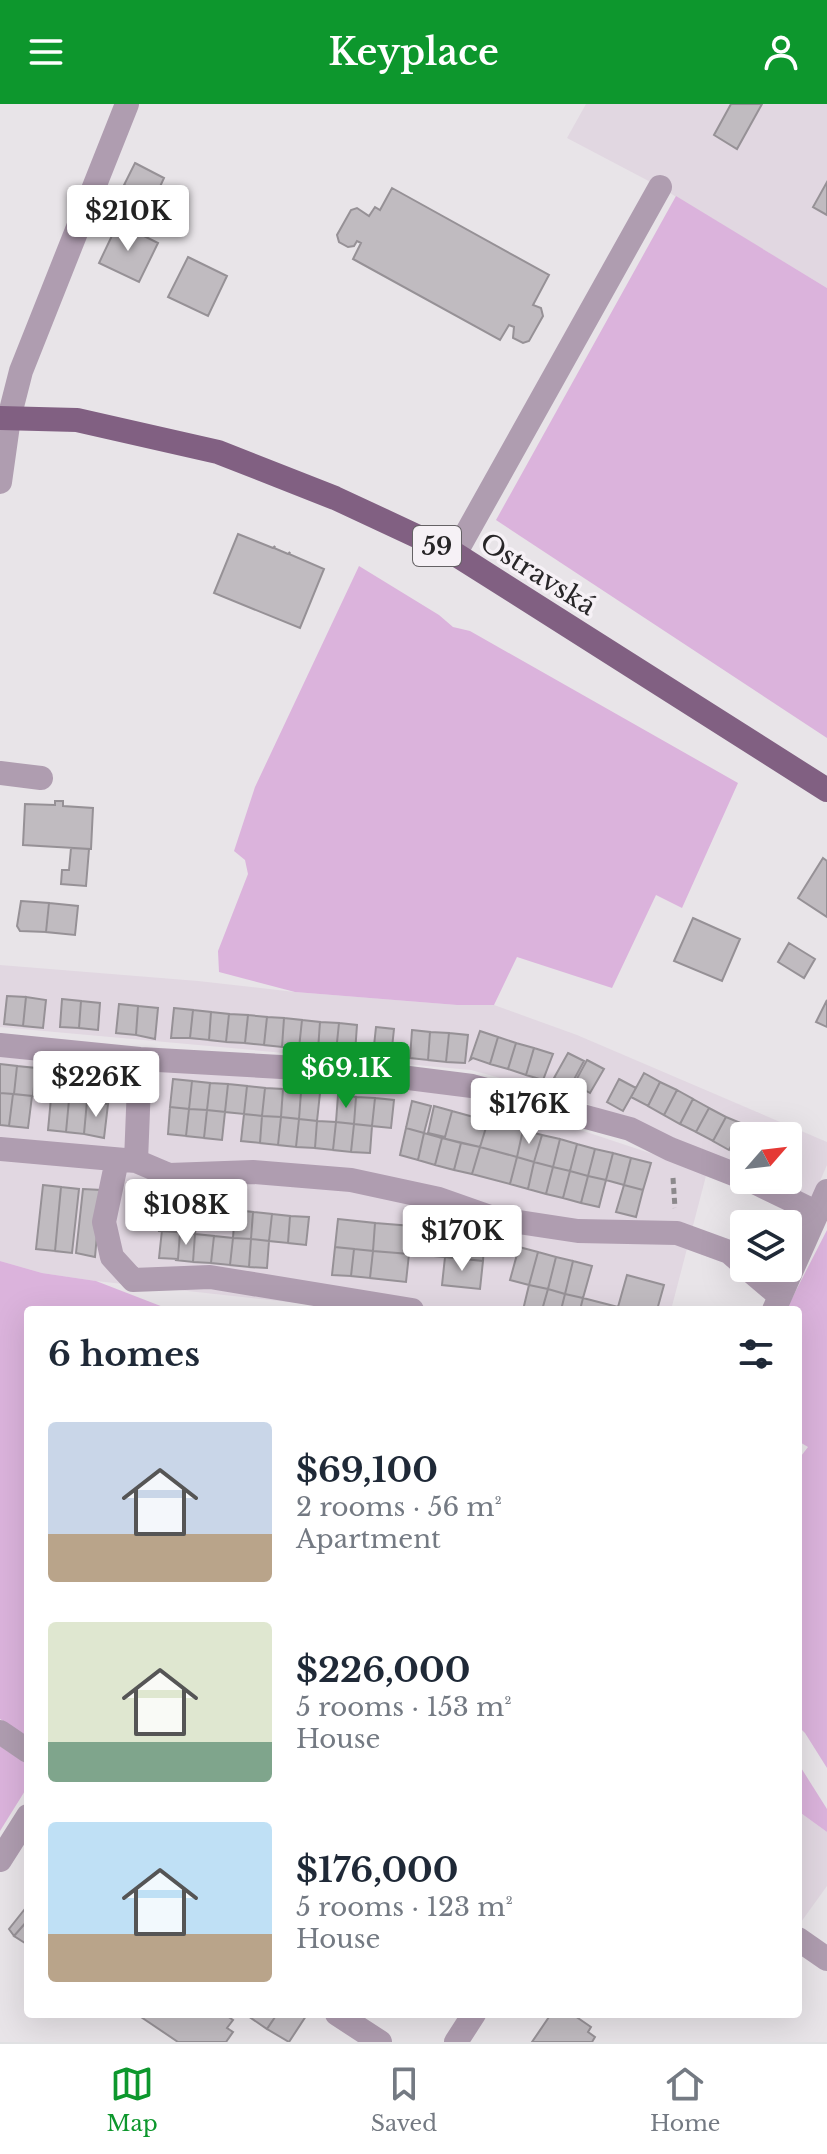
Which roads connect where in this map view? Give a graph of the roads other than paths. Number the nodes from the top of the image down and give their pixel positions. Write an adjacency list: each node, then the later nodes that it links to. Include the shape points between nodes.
1 (127, 104): 3 (street)
2 (660, 187): 6 (street)
3 (10, 371): 4 (street)
4 (4, 418): 5 (street); 6 (main road, Ostravská / 59, via 77,420 218,452)
5 (0, 482)
6 (455, 554): 9 (main road, Ostravská / 59)
7 (0, 773): 8 (street)
8 (41, 778)
9 (827, 790)
10 (0, 1045): 11 (street)
11 (140, 1059): 13 (street); 14 (street, via 353,1071 472,1086 630,1129)
12 (0, 1149): 13 (street)
13 (126, 1160): 17 (street, via 169,1175 253,1172 351,1180 439,1199 493,1218 578,1231 677,1233); 20 (street, via 104,1222 112,1257 133,1280 210,1277)
14 (730, 1173)
15 (796, 1194): 16 (street)
16 (823, 1202): 19 (street)
17 (730, 1253)
18 (759, 1282): 19 (street)
19 (777, 1303)
20 (388, 1306)
21 (0, 1732): 22 (street)
22 (24, 1748)
23 (24, 1822): 24 (street)
24 (0, 1860)
25 (802, 1942): 26 (street)
26 (827, 1959)
27 (343, 2018): 29 (street)
28 (471, 2018): 30 (street)
29 (380, 2042)
30 (456, 2042)

